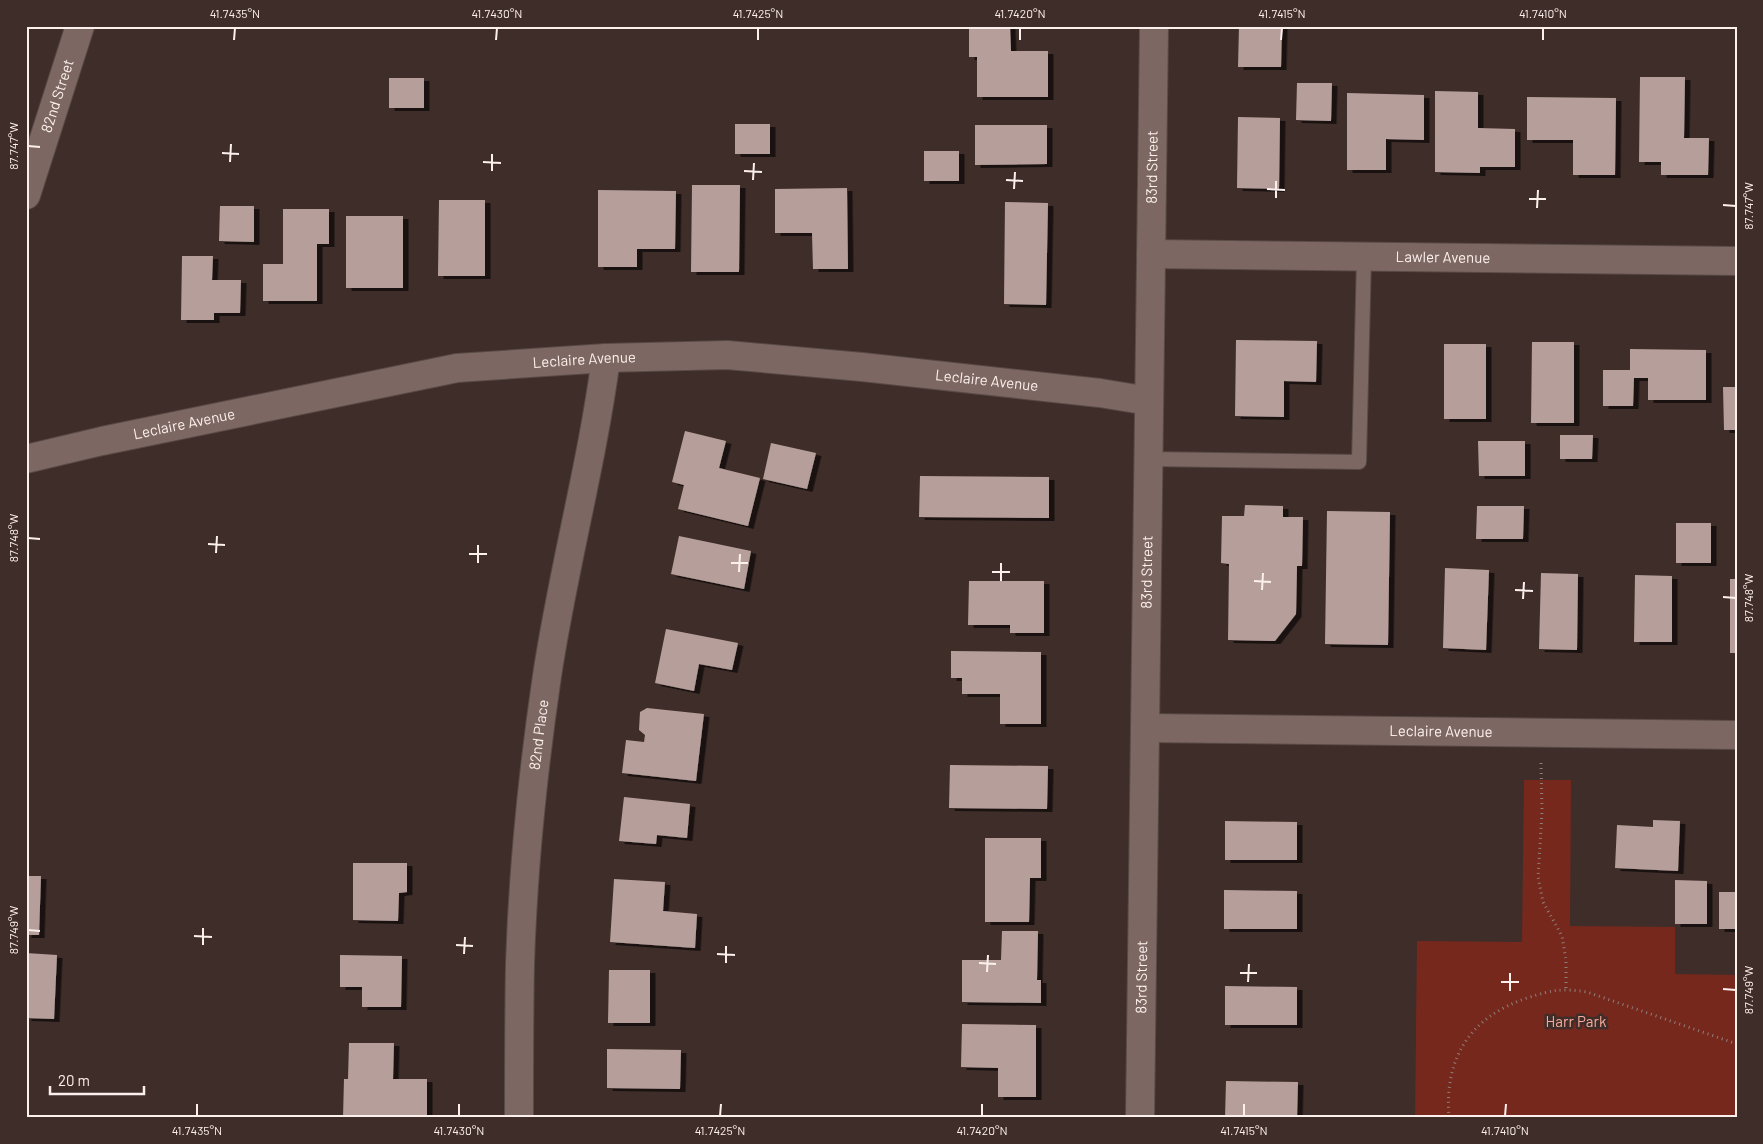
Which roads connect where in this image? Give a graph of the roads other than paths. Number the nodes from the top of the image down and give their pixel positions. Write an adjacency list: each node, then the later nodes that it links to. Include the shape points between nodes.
1 (80, 26): 3 (street, 82nd Street)
2 (1154, 26): 4 (street, 83rd Street)
3 (26, 195)
4 (1151, 254): 5 (street, Lawler Avenue); 8 (street, 83rd Street)
5 (1364, 257): 6 (street, Lawler Avenue); 10 (lane, via 1359,462)
6 (1737, 260)
7 (606, 358): 8 (street, Leclaire Avenue, via 737,356 862,366); 9 (street, Leclaire Avenue, via 457,368); 13 (street, 82nd Place, via 601,401 560,600 537,751 520,962)
8 (1149, 401): 10 (street, 83rd Street)
9 (26, 459)
10 (1148, 459): 11 (street, 83rd Street)
11 (1145, 728): 12 (street, Leclaire Avenue); 14 (street, 83rd Street)
12 (1737, 735)
13 (519, 1118)
14 (1140, 1118)

